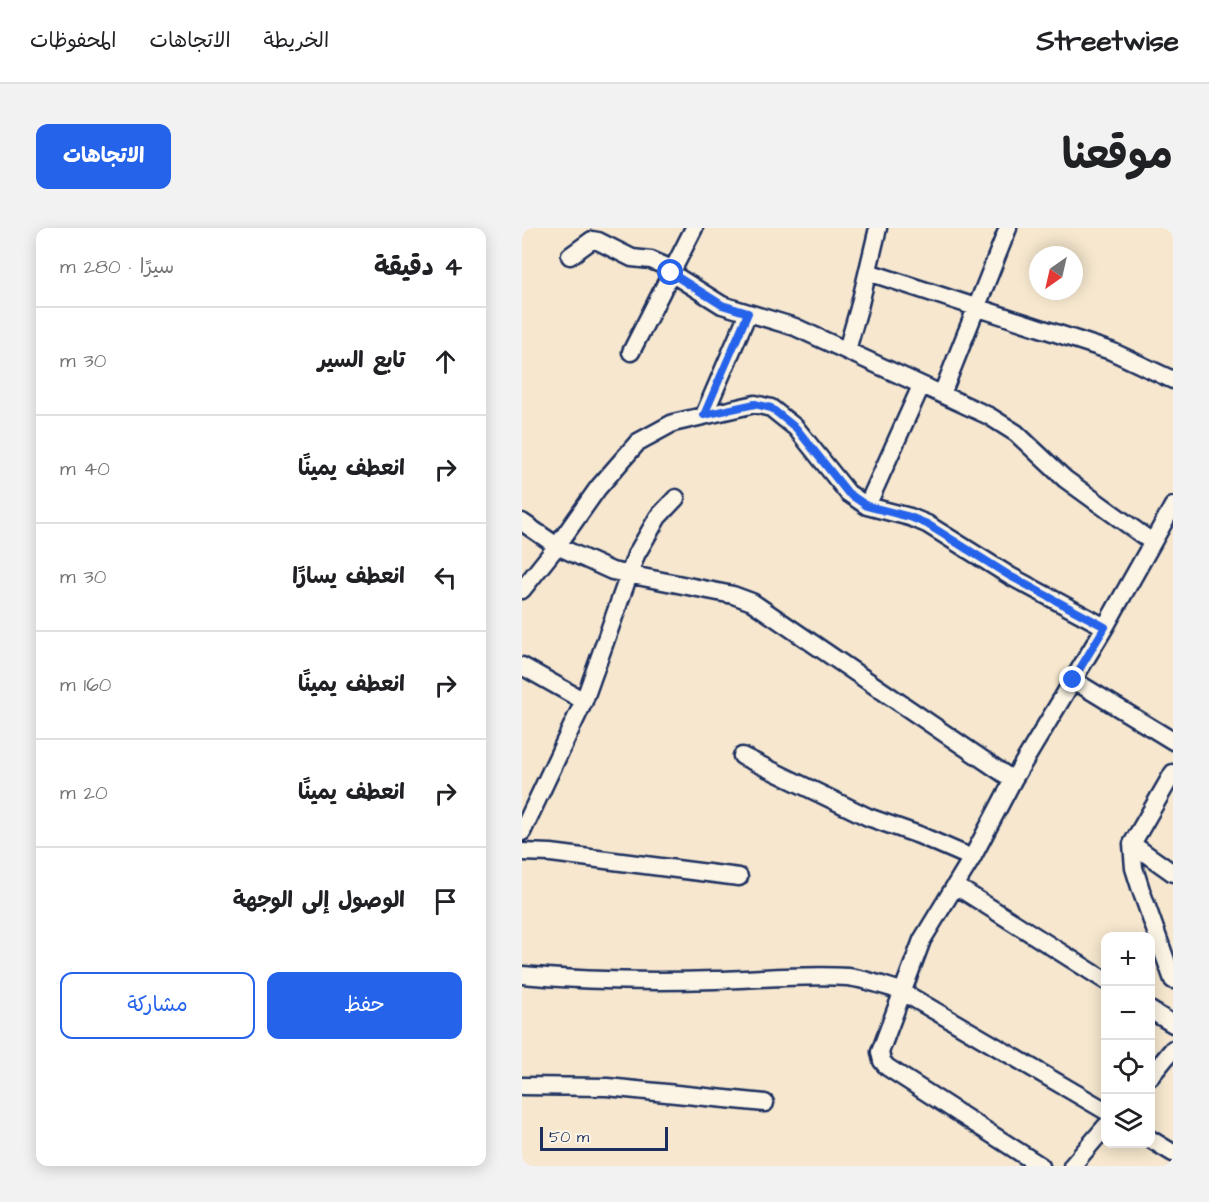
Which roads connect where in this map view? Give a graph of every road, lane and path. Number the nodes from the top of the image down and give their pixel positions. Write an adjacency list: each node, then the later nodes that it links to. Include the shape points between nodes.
1 (694, 228): 5 (street)
2 (878, 228): 6 (street)
3 (1008, 228): 7 (street)
4 (570, 256): 5 (street, via 592,240)
5 (671, 271): 8 (street, via 722,305); 10 (street)
6 (868, 272): 7 (street); 9 (street)
7 (978, 308): 11 (street, via 1111,351); 13 (street)
8 (748, 313): 9 (street, via 782,321); 14 (street)
9 (847, 350): 12 (street)
10 (631, 352)
11 (1173, 380)
12 (921, 386): 13 (street); 16 (street)
13 (942, 394): 19 (street, via 1016,433 1065,478)
14 (704, 415): 16 (street, via 755,404 771,408 796,428 848,493); 20 (street, via 673,423 638,442 598,488)
15 (676, 498): 21 (street, via 644,540)
16 (867, 506): 23 (street, via 927,524 1010,576)
17 (1173, 506): 19 (street)
18 (522, 522): 20 (street)
19 (1152, 542): 23 (street)
20 (557, 546): 21 (street); 22 (street)
21 (629, 574): 26 (street); 30 (street, via 752,602)
22 (522, 590)
23 (1105, 627): 25 (street)
24 (522, 666): 26 (street)
25 (1073, 680): 27 (street); 30 (street)
26 (584, 702): 31 (street)
27 (1173, 741)
28 (742, 756): 34 (street, via 868,817)
29 (1173, 773): 32 (street)
30 (1013, 780): 34 (street)
31 (522, 831)
32 (1132, 844): 35 (street); 40 (street, via 1134,868)
33 (522, 852): 36 (street)
34 (972, 858): 37 (street)
35 (1173, 873)
36 (740, 877)
37 (956, 886): 39 (street); 41 (street, via 922,940)
38 (522, 975): 41 (street, via 632,982 850,977)
39 (1101, 978)
40 (1173, 980)
41 (902, 991): 48 (street); 52 (street, via 880,1052 882,1061)
42 (1155, 1013): 43 (street)
43 (1173, 1024)
44 (1173, 1049): 45 (street)
45 (1155, 1071)
46 (522, 1086): 47 (street, via 607,1087)
47 (765, 1103)
48 (1101, 1108)
49 (1101, 1132): 53 (street)
50 (1155, 1142): 51 (street)
51 (1173, 1153)
52 (1041, 1166)
53 (1072, 1166)

